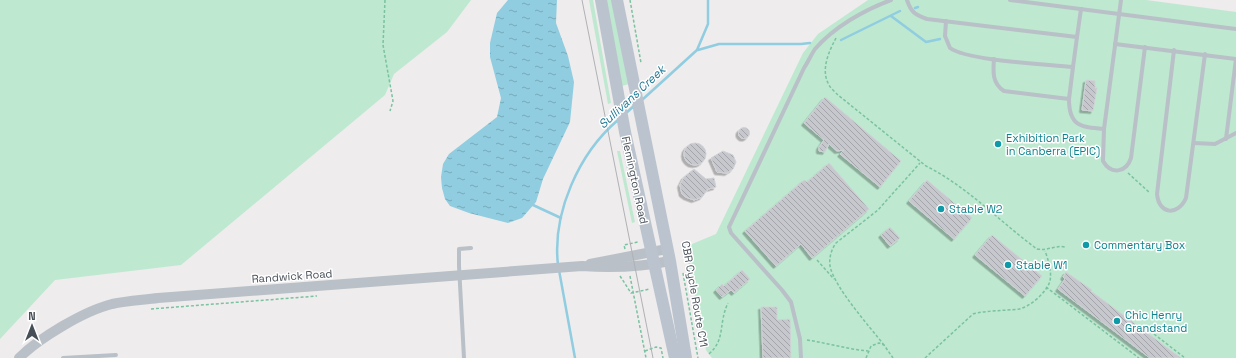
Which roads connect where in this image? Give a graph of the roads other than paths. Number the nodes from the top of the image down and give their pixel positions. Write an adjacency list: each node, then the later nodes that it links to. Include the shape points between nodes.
1 (601, 0): 26 (main road, Flemington Road, via 625,132)
2 (617, 0): 25 (main road, Flemington Road)
3 (891, 0): 34 (lane, via 844,25 815,50 729,226 731,233 787,295 795,312)
4 (907, 0): 9 (lane, via 911,11 918,16)
5 (1010, 0): 7 (lane)
6 (1121, 0): 8 (lane)
7 (1081, 9): 8 (lane); 11 (lane)
8 (1118, 14): 10 (lane); 12 (lane)
9 (946, 21): 11 (lane); 16 (lane, via 945,36 950,48 962,55)
10 (1236, 29)
11 (1077, 37): 18 (lane)
12 (1115, 44): 13 (lane); 20 (lane)
13 (1145, 47): 14 (lane); 20 (lane, via 1131,158 1129,165 1123,170 1111,169 1103,161)
14 (1174, 50): 15 (lane); 23 (lane, via 1157,194 1162,207 1173,211 1184,204)
15 (1204, 54): 17 (lane); 23 (lane)
16 (994, 59): 18 (lane); 19 (lane, via 995,81 1004,91)
17 (1236, 59): 22 (lane)
18 (1073, 67): 19 (lane)
19 (1069, 100): 20 (lane, via 1069,111 1072,119 1078,124)
20 (1104, 129)
21 (1236, 133): 22 (lane)
22 (1226, 139): 23 (lane, via 1214,144)
23 (1194, 144)
24 (471, 248): 27 (lane, via 459,249)
25 (669, 255): 26 (street, Randwick Road); 33 (main road, Flemington Road)
26 (652, 258): 27 (street, Randwick Road); 32 (main road, Flemington Road)
27 (460, 275): 29 (street, Randwick Road, via 158,298 112,304 64,325); 31 (lane)
28 (116, 356): 30 (lane)
29 (19, 358)
30 (63, 358)
31 (464, 358)
32 (675, 358)
33 (686, 358)
34 (801, 358)

